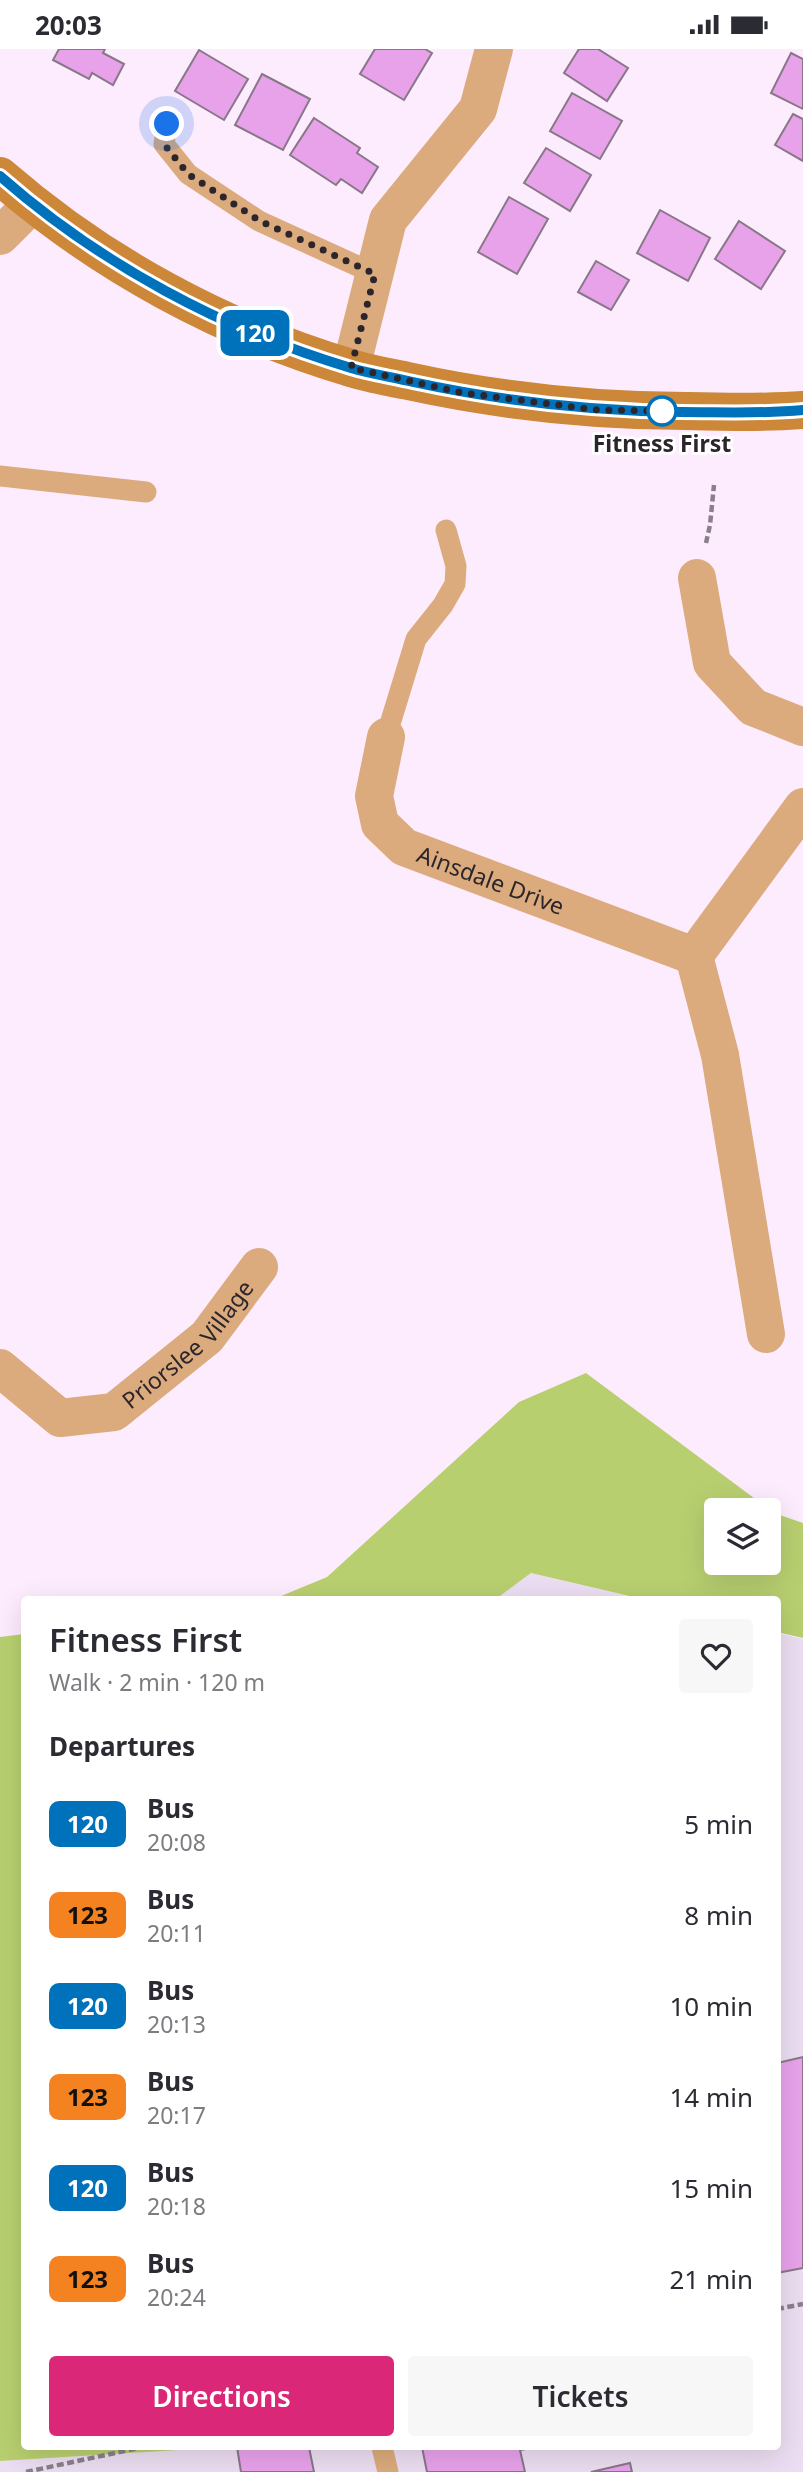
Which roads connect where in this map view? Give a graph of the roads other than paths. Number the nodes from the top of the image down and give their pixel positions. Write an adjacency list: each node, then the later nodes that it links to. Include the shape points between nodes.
1 (494, 49): 6 (street, via 478,109 388,220)
2 (167, 124): 6 (lane, via 164,144 188,174 260,221)
3 (0, 176): 4 (street)
4 (32, 204): 5 (street); 7 (street, via 122,268 242,328)
5 (0, 236)
6 (375, 274): 7 (street)
7 (351, 368): 8 (street, via 463,393 598,410)
8 (803, 410)
9 (0, 476): 10 (lane)
10 (146, 492)
11 (446, 530): 14 (lane, via 456,566 455,584 416,639)
12 (697, 578): 13 (street, via 712,663 753,707)
13 (803, 727)
14 (386, 737): 16 (street, Ainsdale Drive, via 374,796 380,824 404,848)
15 (803, 807): 16 (street)
16 (694, 956): 18 (street, via 720,1055)
17 (259, 1267): 19 (street, Priorslee Village, via 207,1337 114,1412 60,1418)
18 (766, 1334)
19 (0, 1368)
20 (383, 2450): 21 (lane)
21 (388, 2472)

